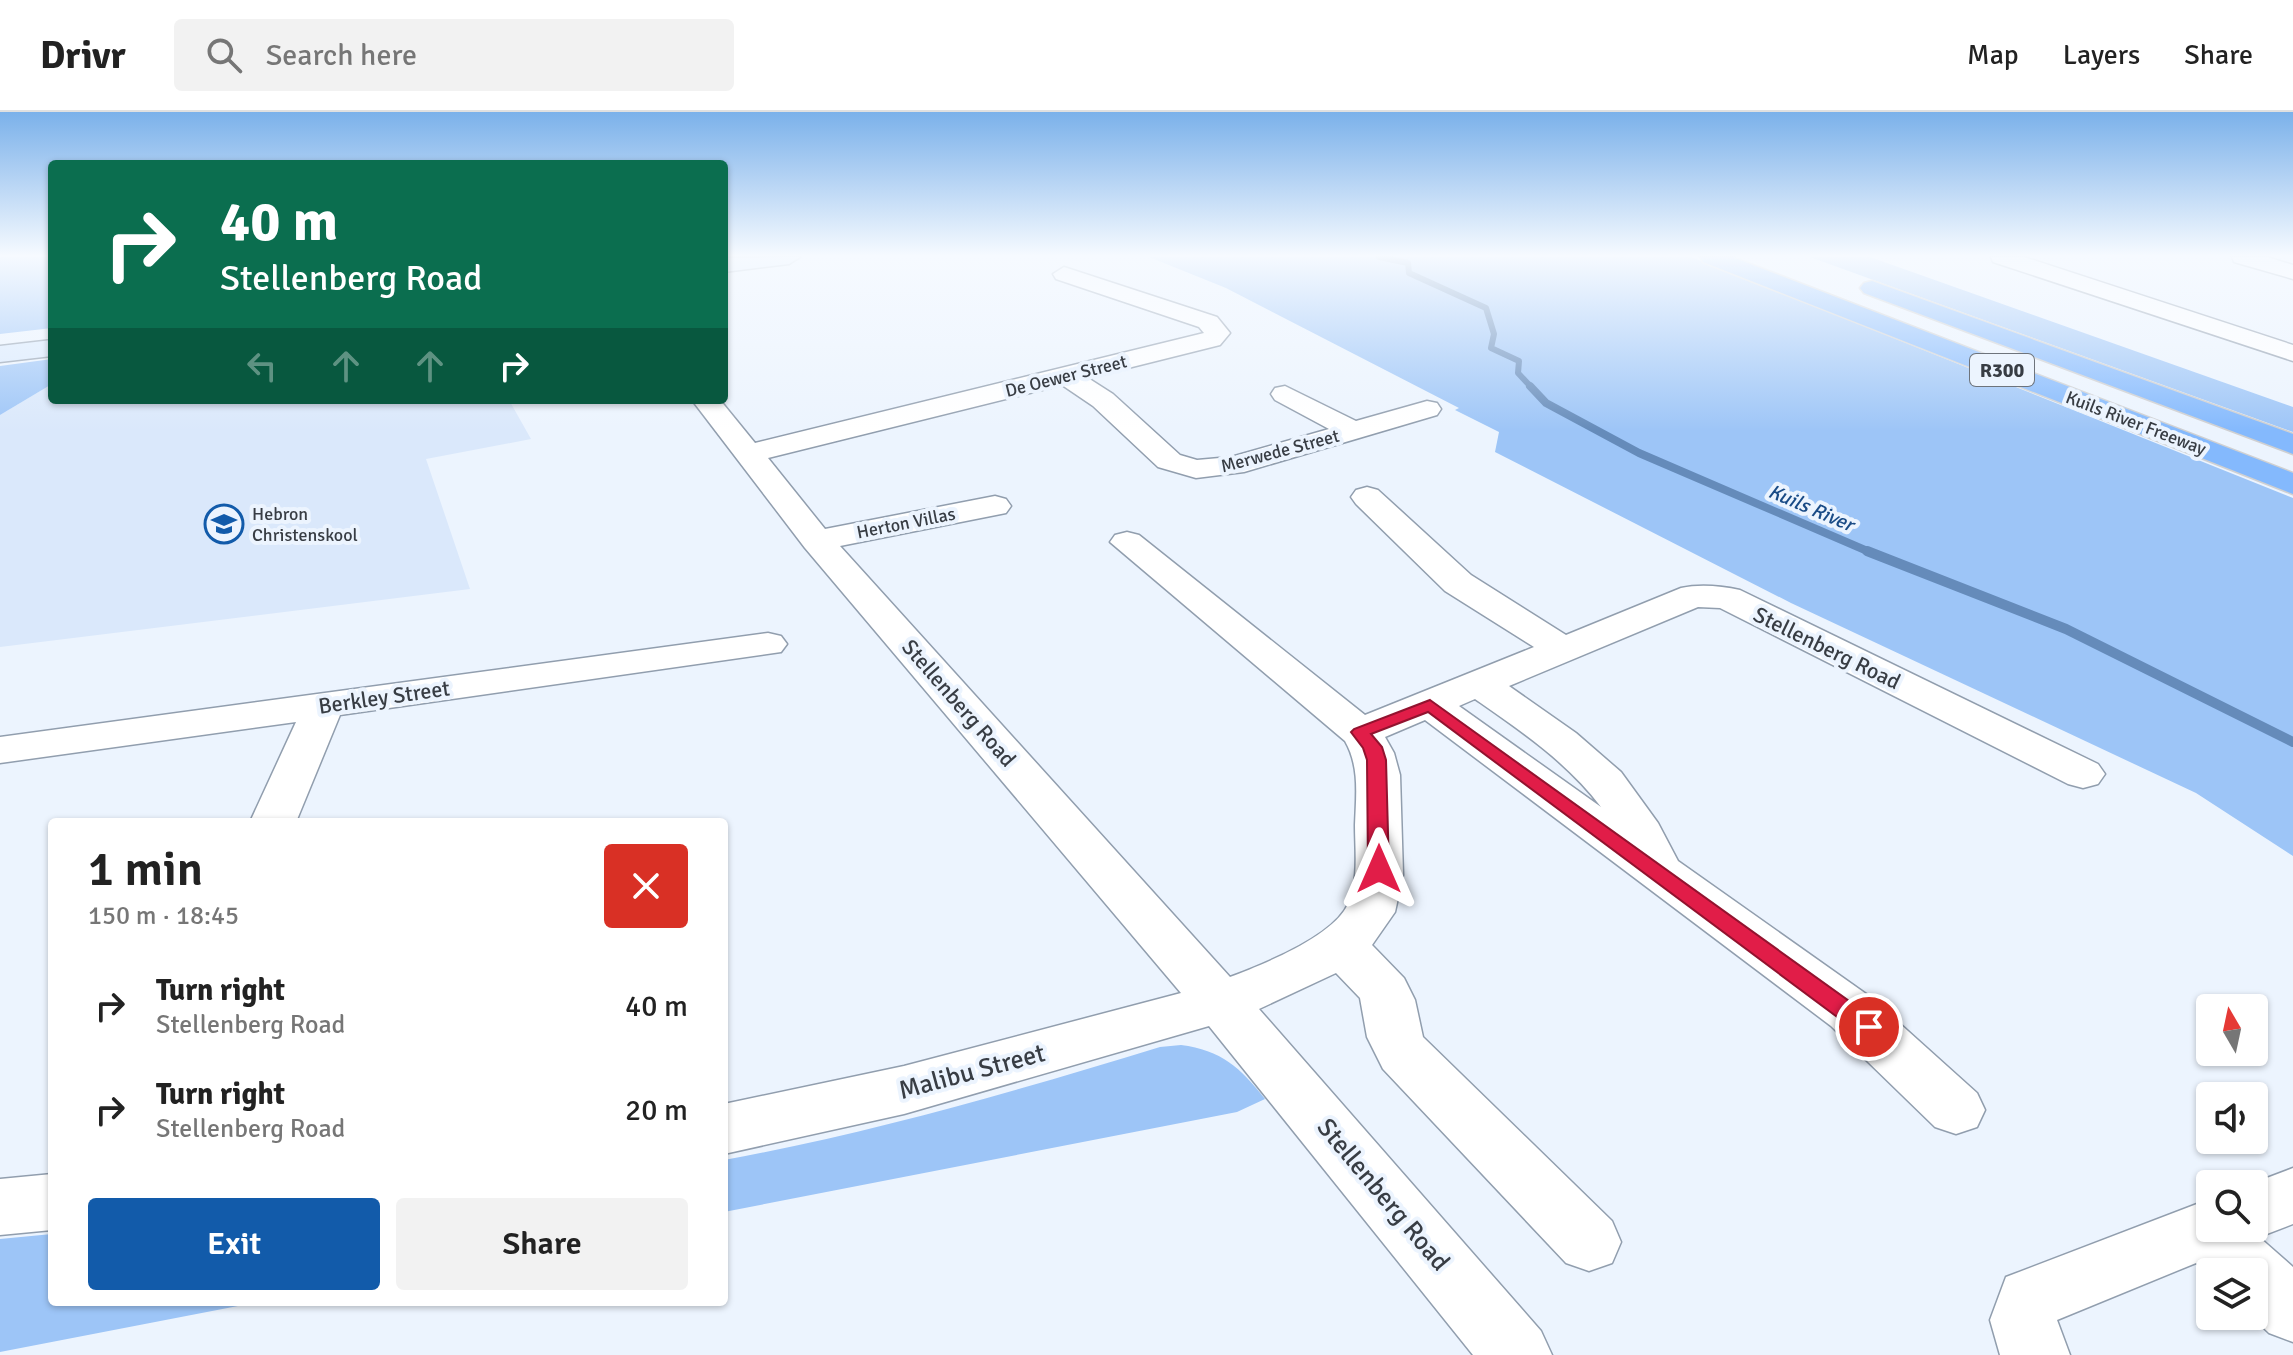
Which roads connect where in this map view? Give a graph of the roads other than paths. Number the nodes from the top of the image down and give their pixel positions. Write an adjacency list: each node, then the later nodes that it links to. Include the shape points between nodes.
1 (1187, 315): 10 (street, De Oewer Street, via 1218,331 1211,340)
2 (1860, 315): 17 (highway, Kuils River Freeway / R300)
3 (1945, 315): 15 (highway, Kuils River Freeway / R300)
4 (2177, 315): 8 (street)
5 (48, 336): 6 (street)
6 (0, 342)
7 (48, 348): 9 (street)
8 (2293, 353)
9 (0, 354)
10 (1067, 376): 14 (street, Merwede Street, via 1103,400 1164,457 1188,468 1233,466); 16 (street, De Oewer Street)
11 (1285, 394): 14 (street)
12 (709, 404): 16 (street, Stellenberg Road)
13 (1427, 409): 14 (street, Merwede Street)
14 (1354, 431)
15 (2293, 445)
16 (748, 454): 20 (street, Stellenberg Road)
17 (2293, 484)
18 (1367, 497): 23 (street, via 1458,583)
19 (995, 506): 20 (street, Herton Villas)
20 (817, 541): 33 (street, Stellenberg Road)
21 (1127, 542): 27 (street)
22 (768, 644): 25 (street, Berkley Street)
23 (1564, 650): 24 (street, Stellenberg Road); 29 (street, Stellenberg Road, via 1694,596 1723,597)
24 (1481, 685): 26 (street, Stellenberg Road); 31 (street, via 1589,762 1631,816)
25 (324, 705): 28 (street, Berkley Street); 30 (street)
26 (1430, 705): 27 (street, Stellenberg Road); 31 (street)
27 (1360, 732): 32 (street, via 1374,751 1378,772 1378,884 1363,924)
28 (0, 750)
29 (2083, 774)
30 (275, 818)
31 (1659, 871): 34 (street, via 1850,1011)
32 (1339, 945): 33 (street, via 1260,987); 41 (street, via 1383,988 1391,1034 1403,1053)
33 (1217, 1001): 35 (street, Malibu Street, via 905,1090); 44 (street, Stellenberg Road)
34 (1956, 1110)
35 (728, 1128)
36 (2293, 1196): 38 (street)
37 (48, 1202): 39 (street)
38 (2268, 1206)
39 (0, 1207)
40 (2196, 1234): 45 (street, via 2030,1299 2023,1316)
41 (1589, 1242)
42 (2268, 1287): 43 (street)
43 (2293, 1310)
44 (1517, 1355)
45 (2035, 1355)

